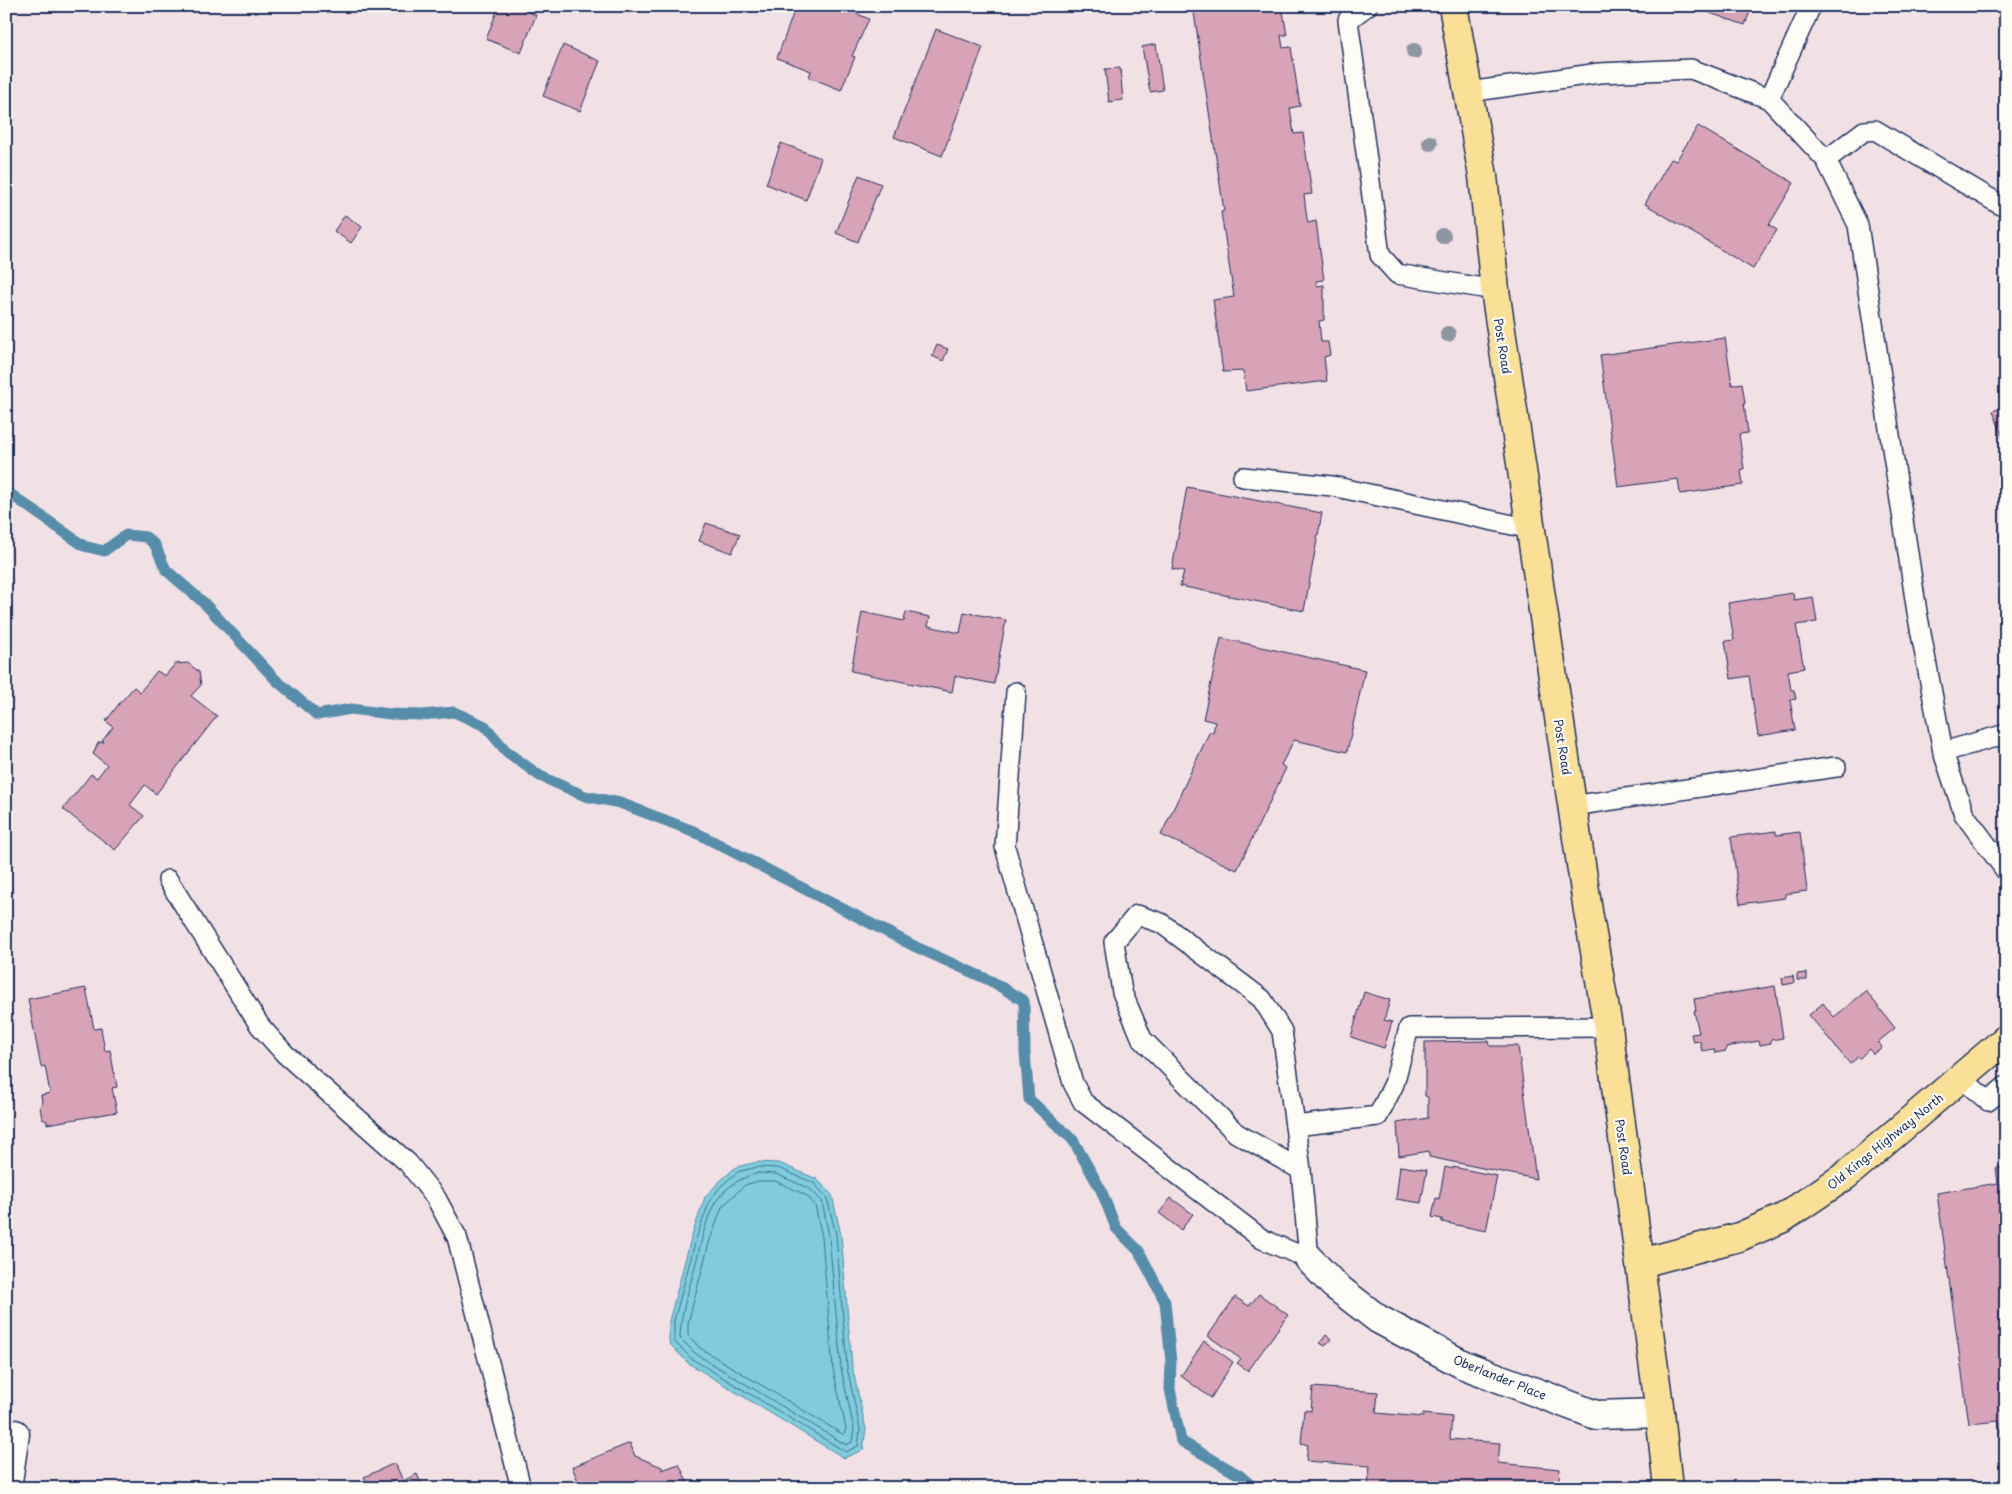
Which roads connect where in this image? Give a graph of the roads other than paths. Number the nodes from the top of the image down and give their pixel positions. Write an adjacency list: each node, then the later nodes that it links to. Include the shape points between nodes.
1 (1367, 6): 8 (lane, via 1348,20 1380,255 1397,274)
2 (1453, 6): 4 (main road, Post Road)
3 (1811, 6): 5 (lane)
4 (1469, 92): 5 (lane, via 1599,73 1691,69); 8 (main road, Post Road, via 1483,176)
5 (1770, 99): 6 (lane)
6 (1826, 160): 7 (lane, via 1864,131 1875,130); 13 (lane, via 1858,225 1917,612)
7 (2006, 208)
8 (1495, 290): 10 (main road, Post Road)
9 (1242, 477): 10 (lane, via 1332,486)
10 (1531, 529): 15 (main road, Post Road)
11 (1016, 692): 24 (lane, via 1005,847 1073,1083 1083,1102 1179,1177 1262,1238)
12 (2006, 734): 13 (lane)
13 (1943, 752): 16 (lane, via 1964,814)
14 (1836, 767): 15 (lane)
15 (1572, 806): 18 (main road, Post Road)
16 (2006, 871)
17 (168, 880): 29 (lane, via 260,1026 285,1054 408,1163 436,1198 457,1237)
18 (1608, 1027): 22 (lane, via 1409,1028 1394,1084 1378,1116); 25 (main road, Post Road)
19 (2006, 1039): 20 (main road, Old Kings Highway North)
20 (1960, 1078): 21 (lane, via 1988,1101); 25 (main road, Old Kings Highway North, via 1845,1176 1783,1218 1739,1237)
21 (2006, 1086)
22 (1295, 1126): 23 (lane); 23 (lane, via 1282,1031 1262,999 1161,922 1137,915 1114,942 1122,992 1142,1039 1236,1134)
23 (1302, 1170): 24 (lane)
24 (1309, 1259): 26 (street, Oberlander Place, via 1334,1285 1378,1319 1464,1365 1596,1415)
25 (1641, 1263): 26 (main road, Post Road)
26 (1660, 1413): 30 (main road, Post Road)
27 (15, 1434): 28 (street)
28 (6, 1488)
29 (521, 1488)
30 (1668, 1488)

